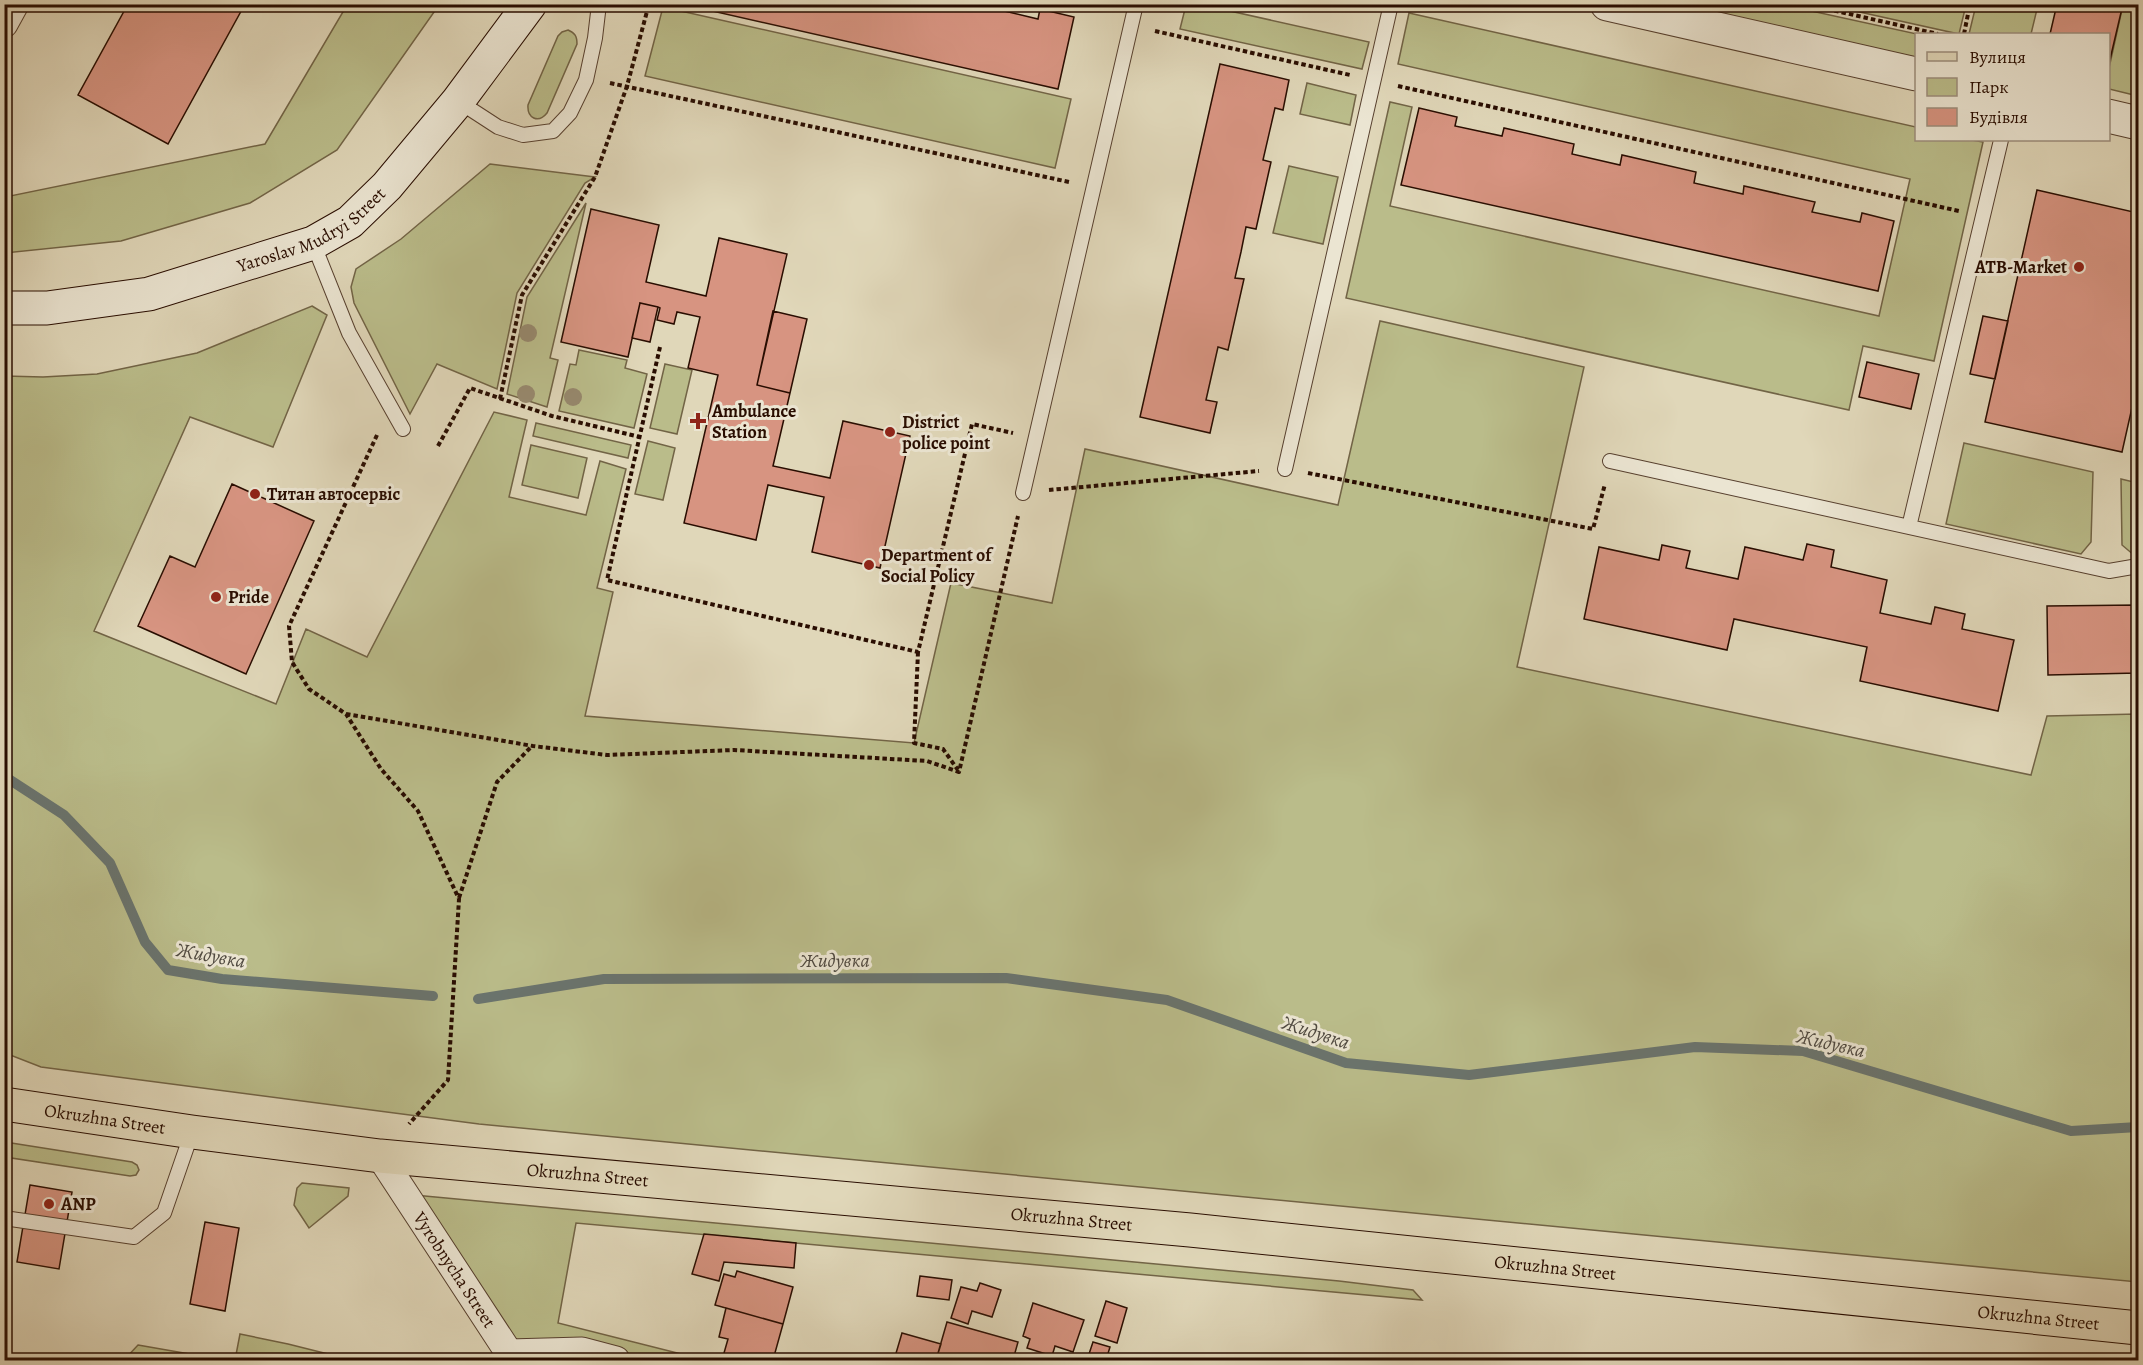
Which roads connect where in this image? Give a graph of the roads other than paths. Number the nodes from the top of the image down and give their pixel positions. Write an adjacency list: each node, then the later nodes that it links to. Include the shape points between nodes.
1 (15, 4): 7 (street)
2 (530, 4): 9 (main road, Yaroslav Mudryi Street)
3 (599, 4): 9 (lane, via 586,80 570,113 553,131 523,135 498,127)
4 (1136, 4): 18 (lane)
5 (1391, 4): 17 (lane)
6 (1607, 4): 8 (main road)
7 (4, 24)
8 (1915, 74)
9 (458, 101): 13 (main road, Yaroslav Mudryi Street, via 387,186 350,222)
10 (2110, 116): 11 (main road)
11 (2139, 123)
12 (2001, 141): 19 (lane)
13 (314, 243): 14 (main road, Yaroslav Mudryi Street, via 149,294 47,308); 15 (lane, via 349,333)
14 (4, 308)
15 (403, 429)
16 (1610, 461): 19 (lane)
17 (1285, 469)
18 (1023, 493)
19 (1909, 527): 20 (lane, via 2109,571)
20 (2139, 566)
21 (4, 1104): 22 (main road, Okruzhna Street)
22 (192, 1132): 23 (main road, Okruzhna Street); 24 (lane, via 164,1213 134,1237)
23 (380, 1156): 25 (main road, Okruzhna Street, via 1178,1229); 26 (street, Vyrobnycha Street, via 509,1353 582,1351)
24 (4, 1218)
25 (2139, 1328)
26 (616, 1360)

